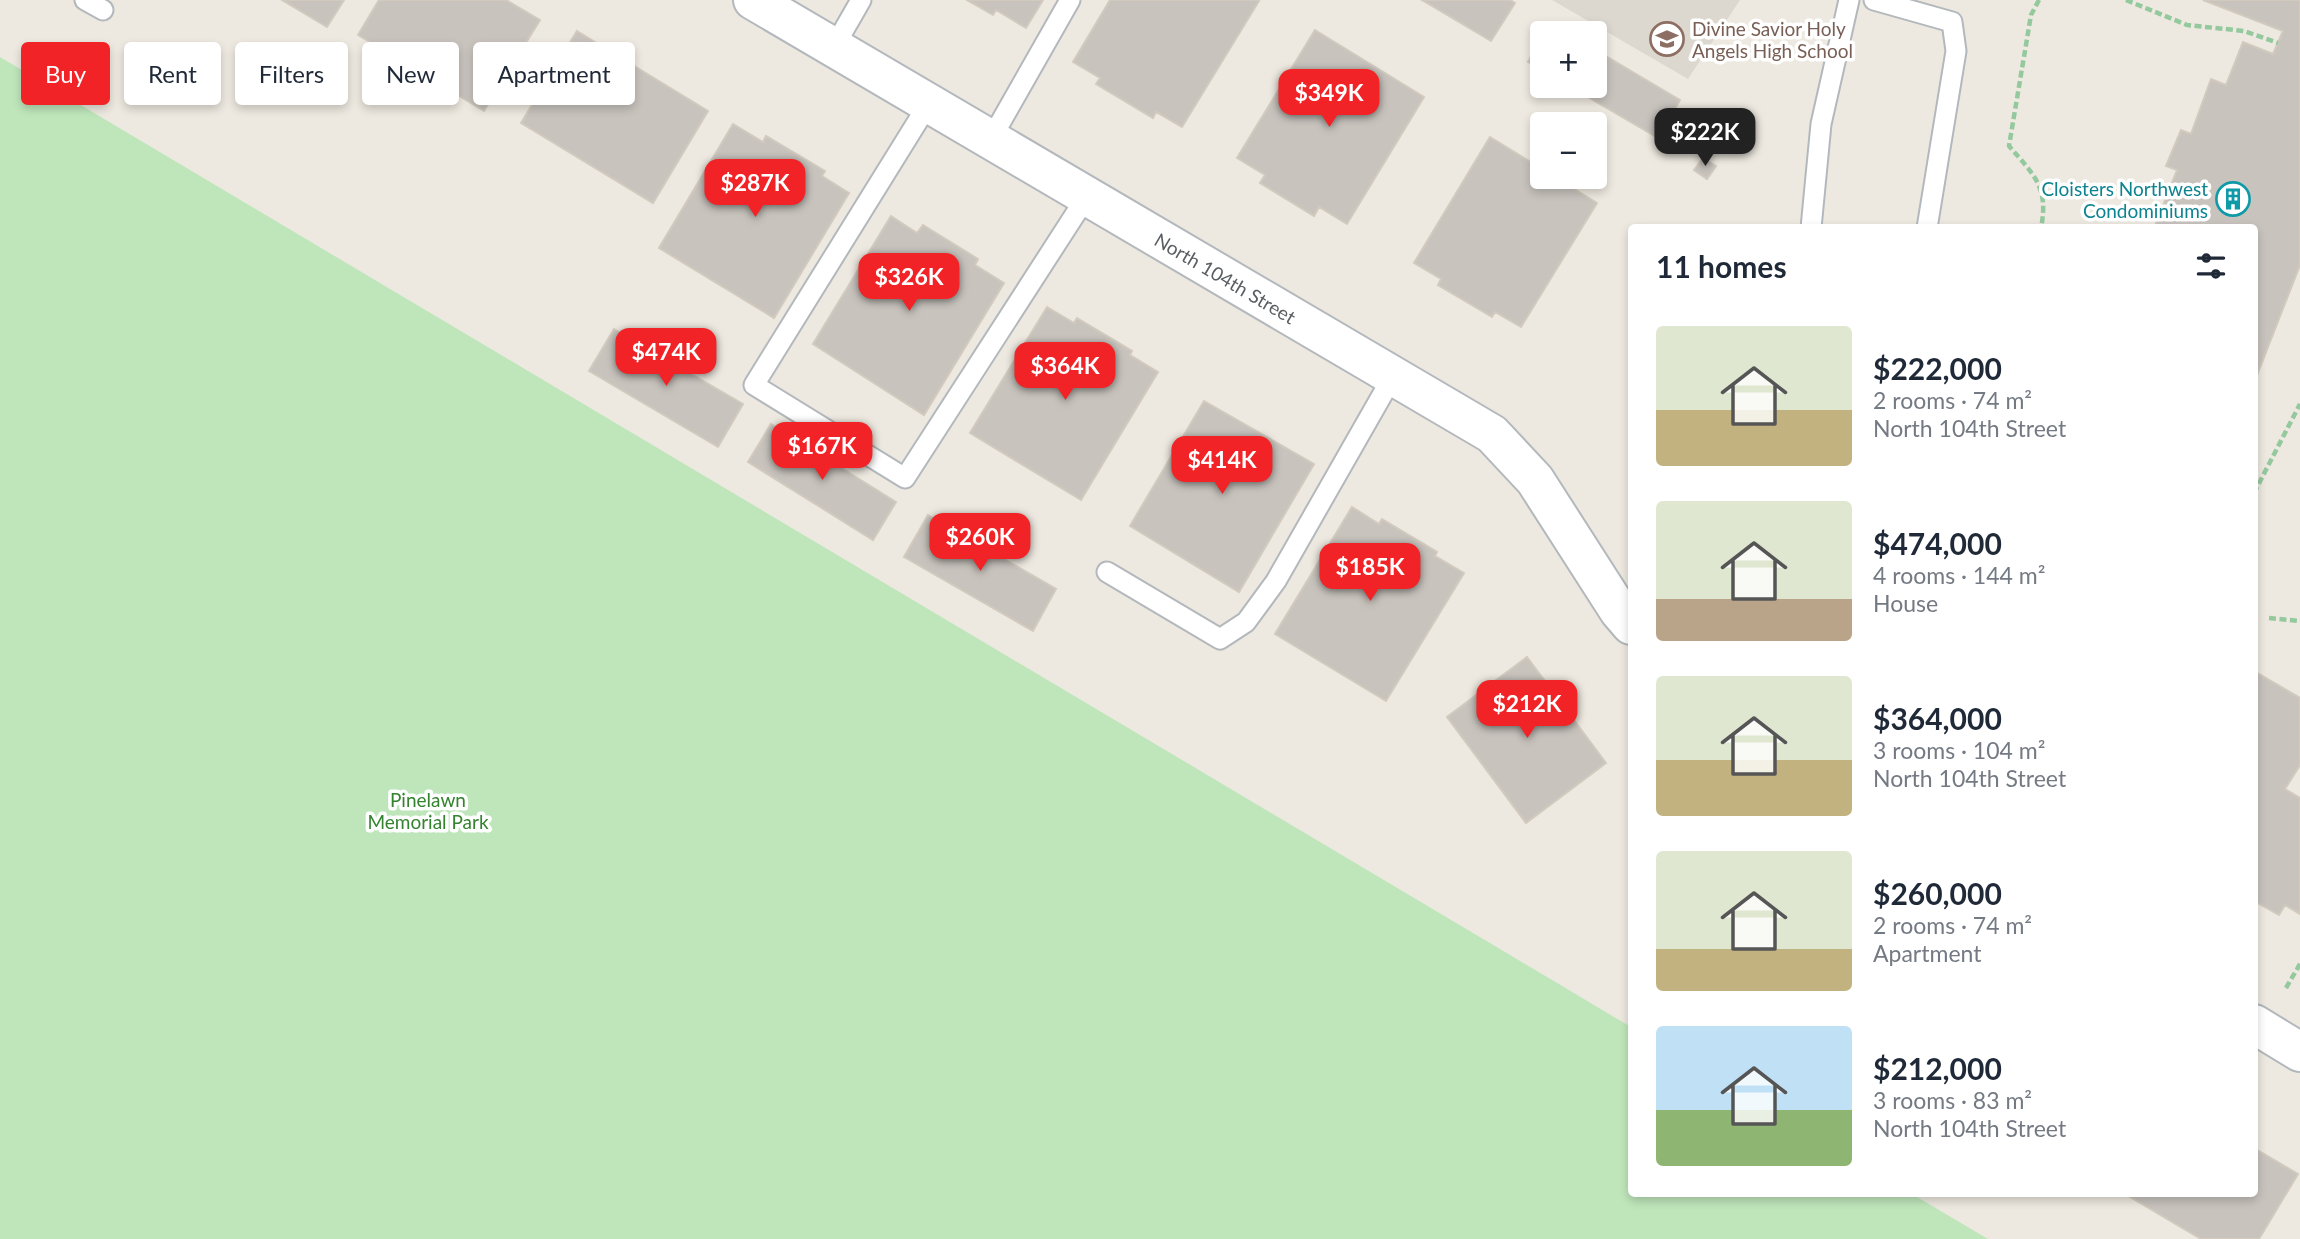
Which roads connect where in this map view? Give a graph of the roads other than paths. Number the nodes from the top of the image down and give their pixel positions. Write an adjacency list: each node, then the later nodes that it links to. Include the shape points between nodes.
1 (85, 0): 7 (lane)
2 (753, 0): 8 (street, North 104th Street)
3 (861, 0): 8 (lane)
4 (1070, 0): 10 (lane)
5 (1849, 0): 12 (lane, via 1821,124)
6 (1874, 0): 13 (lane, via 1951,22 1956,51)
7 (103, 10)
8 (834, 47): 9 (street, North 104th Street)
9 (929, 103): 10 (street, North 104th Street); 11 (lane, via 754,385 905,478)
10 (991, 139): 11 (street, North 104th Street)
11 (1087, 196): 14 (street, North 104th Street)
12 (1811, 224)
13 (1928, 224)
14 (1393, 376): 15 (lane, via 1276,581 1247,622 1220,639); 16 (street, North 104th Street, via 1492,434 1535,480)
15 (1107, 572)
16 (1628, 622)
17 (2258, 1026): 18 (street)
18 (2300, 1052)

